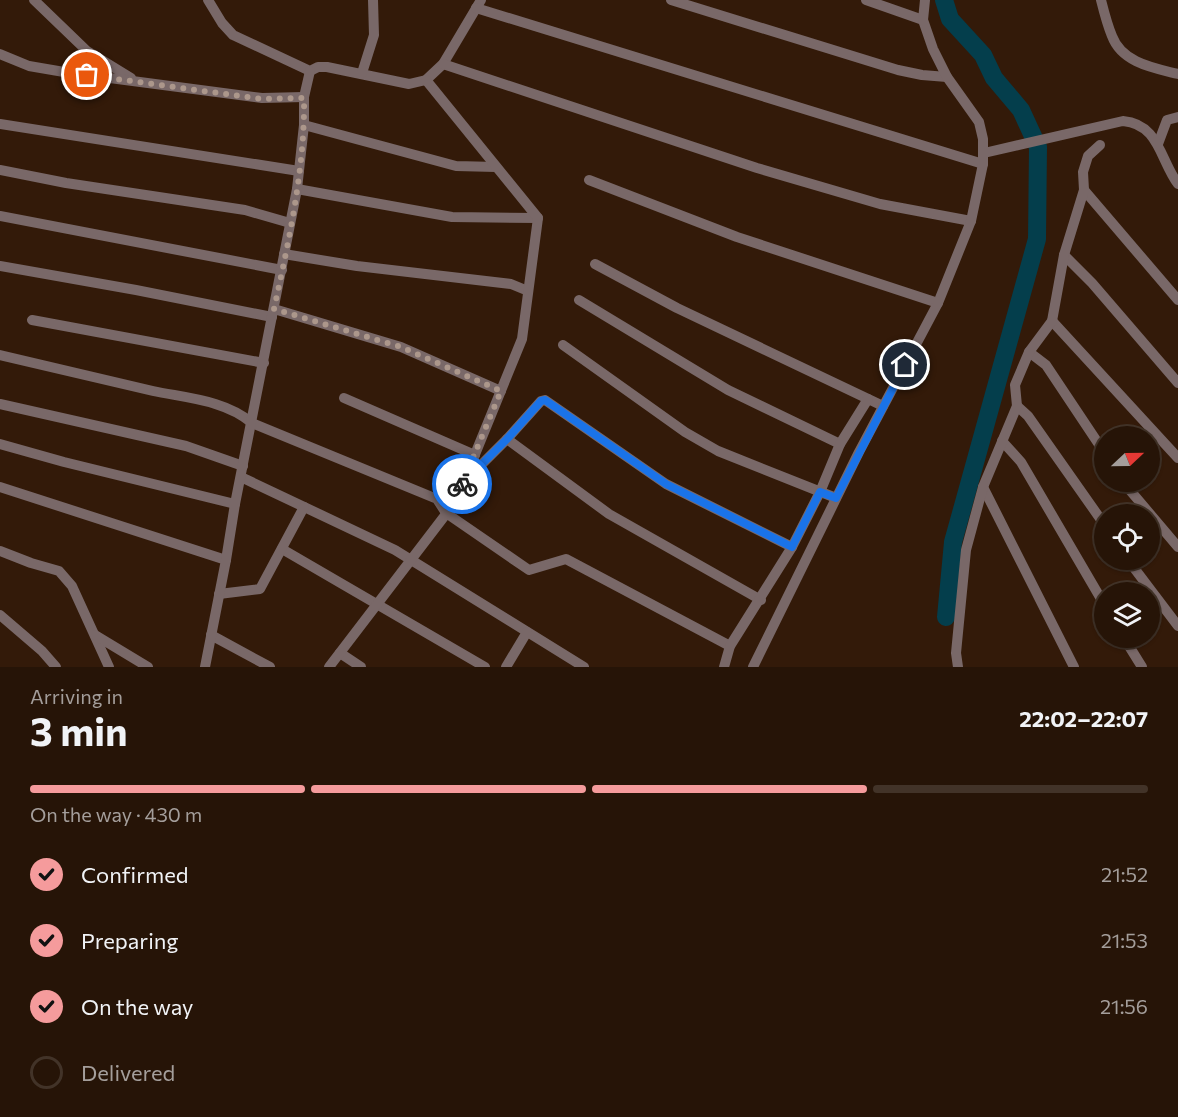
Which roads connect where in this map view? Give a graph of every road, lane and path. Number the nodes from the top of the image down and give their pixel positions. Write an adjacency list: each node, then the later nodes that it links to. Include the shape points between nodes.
1 (34, 0): 16 (street, via 87,51)
2 (208, 0): 12 (street, via 233,35)
3 (373, 0): 13 (street, via 374,35)
4 (671, 0): 15 (street, via 898,70)
5 (866, 0): 9 (street)
6 (925, 0): 9 (street)
7 (1101, 0): 14 (street, via 1113,39 1126,55 1141,65)
8 (479, 4): 11 (street); 25 (street)
9 (923, 20): 15 (street)
10 (0, 54): 16 (street, via 29,66)
11 (444, 64): 17 (street); 35 (street, via 757,168 880,204)
12 (310, 71): 13 (street, via 327,67); 18 (street)
13 (363, 73): 17 (street, via 409,84)
14 (1178, 74)
15 (947, 77): 25 (street, via 979,122)
16 (134, 80): 18 (street, via 262,99)
17 (426, 80): 26 (street)
18 (304, 98): 22 (street)
19 (1178, 107): 20 (street)
20 (1172, 119): 23 (street)
21 (0, 124): 28 (street)
22 (304, 125): 26 (street, via 456,166); 28 (street)
23 (1158, 144): 25 (street, via 1145,127 1123,121 1018,146); 30 (street)
24 (1100, 145): 32 (street, via 1088,156 1083,172)
25 (983, 159): 35 (street)
26 (496, 167): 34 (street)
27 (0, 170): 36 (street, via 245,210)
28 (299, 171): 31 (street)
29 (589, 180): 45 (street, via 737,237)
30 (1178, 184)
31 (297, 189): 34 (street, via 452,217); 36 (street)
32 (1084, 190): 38 (street); 44 (street)
33 (0, 216): 41 (street)
34 (538, 218): 42 (street)
35 (971, 221): 45 (street)
36 (290, 223): 37 (street)
37 (284, 254): 41 (street); 42 (street, via 511,284)
38 (1064, 255): 48 (street); 53 (street)
39 (594, 264): 56 (street)
40 (0, 266): 46 (street)
41 (282, 270): 46 (street)
42 (528, 291): 54 (street, via 522,339)
43 (579, 300): 65 (street, via 728,390)
44 (1178, 300)
45 (938, 303): 58 (street)
46 (273, 313): 52 (street); 54 (street, via 401,347)
47 (32, 320): 52 (street)
48 (1052, 321): 50 (street); 67 (street)
49 (563, 345): 72 (street, via 667,420 718,451)
50 (1029, 352): 59 (street, via 1014,386); 61 (street, via 1046,365)
51 (0, 355): 60 (street, via 206,401 240,413)
52 (264, 363): 60 (street)
53 (1178, 383)
54 (501, 391): 66 (street)
55 (344, 398): 66 (street)
56 (868, 399): 58 (street); 65 (street)
57 (0, 404): 68 (street, via 186,446)
58 (883, 406): 74 (street)
59 (1017, 406): 63 (street); 77 (street)
60 (252, 423): 68 (street); 78 (street, via 437,499)
61 (1094, 437)
62 (507, 439): 69 (street); 79 (street, via 545,400 666,484); 88 (street, via 609,514)
63 (1002, 441): 71 (street); 86 (street, via 1021,462)
64 (0, 444): 75 (street)
65 (840, 444): 72 (street)
66 (475, 455): 69 (street)
67 (1178, 458)
68 (242, 472): 75 (street); 76 (street)
69 (462, 485): 78 (street)
70 (0, 487): 83 (street)
71 (983, 487): 110 (street, via 966,550); 111 (street)
72 (820, 492): 74 (street); 79 (street)
73 (1132, 492): 80 (street)
74 (836, 498): 109 (street)
75 (235, 504): 83 (street)
76 (304, 507): 81 (street); 84 (street)
77 (1094, 510)
78 (446, 513): 84 (street); 95 (street, via 529,570 566,559)
79 (792, 547): 88 (street)
80 (1178, 547)
81 (282, 549): 87 (street, via 260,589); 89 (street)
82 (0, 551): 93 (street, via 59,571 72,586)
83 (226, 560): 87 (street)
84 (410, 561): 89 (street); 92 (street)
85 (1136, 570): 91 (street)
86 (1094, 587)
87 (219, 594): 94 (street)
88 (760, 600): 95 (street)
89 (376, 605): 97 (street); 105 (street)
90 (0, 615): 98 (street)
91 (1178, 626)
92 (527, 632): 106 (street); 107 (street)
93 (95, 635): 99 (street); 100 (street)
94 (211, 635): 101 (street); 102 (street)
95 (730, 646): 108 (street)
96 (1130, 648): 112 (street)
97 (340, 653): 103 (street); 104 (street)
98 (56, 667)
99 (109, 667)
100 (148, 667)
101 (205, 667)
102 (270, 667)
103 (329, 667)
104 (361, 667)
105 (485, 667)
106 (506, 667)
107 (584, 667)
108 (724, 667)
109 (753, 667)
110 (957, 667)
111 (1074, 667)
112 (1142, 667)

